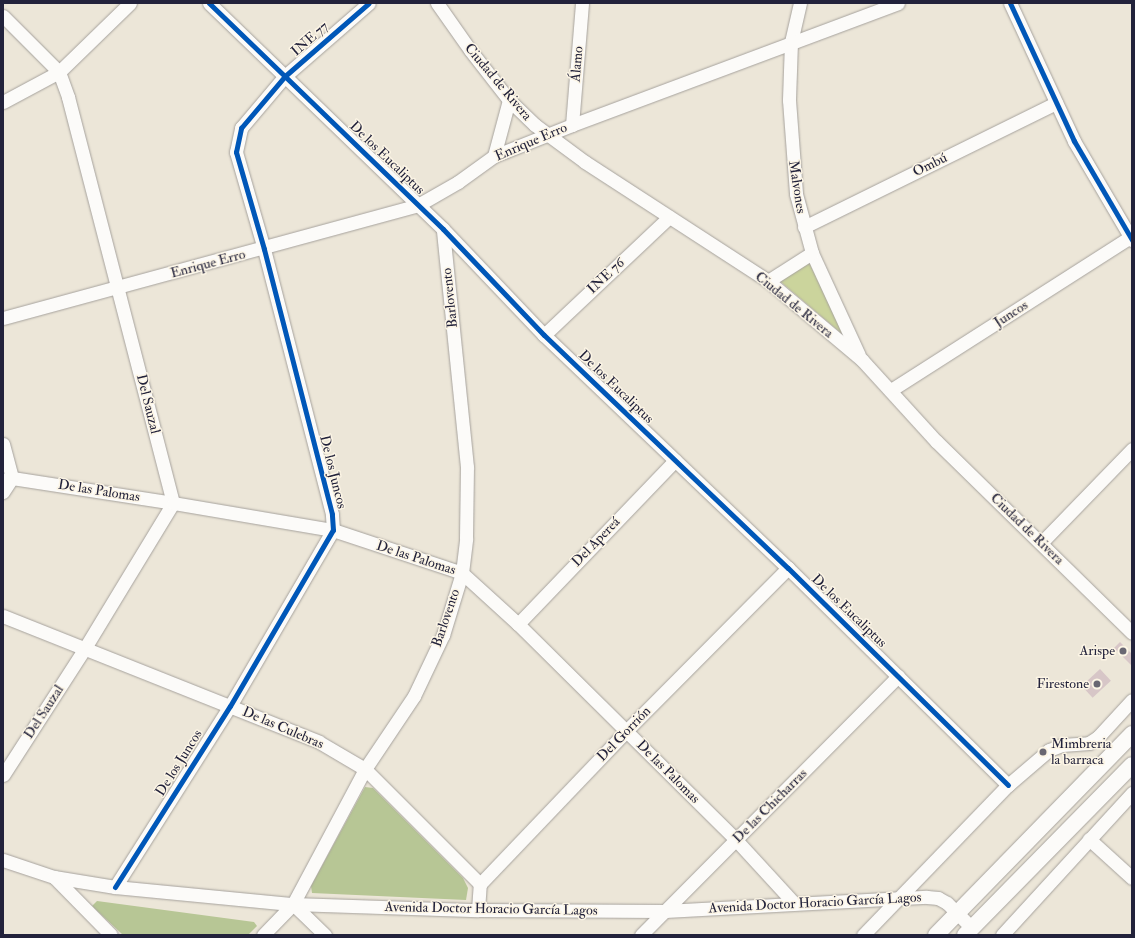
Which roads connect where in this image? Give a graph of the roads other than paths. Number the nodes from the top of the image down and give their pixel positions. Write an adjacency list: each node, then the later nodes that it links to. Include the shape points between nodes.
1 (130, 3): 11 (street)
2 (210, 3): 12 (street, De los Eucaliptus)
3 (369, 3): 12 (street, INE 77)
4 (437, 3): 13 (street, Ciudad de Rivera)
5 (582, 3): 16 (street, Álamo)
6 (800, 3): 10 (street, Malvones)
7 (898, 3): 10 (street, Enrique Erro)
8 (1010, 3): 15 (street)
9 (3, 16): 11 (street, Del Sauzal)
10 (791, 42): 16 (street, Enrique Erro); 21 (street, Malvones, via 791,146 796,194)
11 (59, 72): 14 (street); 27 (street, Del Sauzal, via 68,97)
12 (285, 76): 19 (street, De los Eucaliptus); 24 (street, De los Juncos, via 240,128 237,141 236,152)
13 (510, 100): 17 (street, Ciudad de Rivera); 18 (street)
14 (3, 102)
15 (1056, 103): 21 (street, Ombú); 23 (street, via 1085,160)
16 (572, 124): 17 (street, Enrique Erro)
17 (547, 134): 18 (street, Enrique Erro); 20 (street, Ciudad de Rivera)
18 (494, 156): 19 (street, Enrique Erro, via 458,182)
19 (418, 205): 22 (street, De los Eucaliptus); 24 (street, Enrique Erro)
20 (669, 217): 26 (street, Ciudad de Rivera); 29 (street, INE 76)
21 (804, 227): 25 (street, Malvones)
22 (443, 229): 29 (street, De los Eucaliptus); 41 (street, Barlovento, via 467,467 466,538)
23 (1131, 239): 31 (street, Juncos)
24 (264, 249): 27 (street, Enrique Erro); 38 (street, De los Juncos, via 332,514)
25 (812, 253): 26 (street); 30 (street, Malvones)
26 (768, 281): 30 (street, Ciudad de Rivera)
27 (118, 288): 28 (street, Enrique Erro); 37 (street, Del Sauzal)
28 (3, 318)
29 (544, 335): 34 (street, De los Eucaliptus)
30 (862, 360): 31 (street, Ciudad de Rivera)
31 (891, 390): 39 (street, Ciudad de Rivera, via 936,441)
32 (3, 444): 35 (street)
33 (1132, 449): 39 (street)
34 (675, 460): 40 (street, De los Eucaliptus); 43 (street, Del Apereá)
35 (7, 479): 36 (street); 37 (street, De las Palomas)
36 (3, 492)
37 (173, 503): 38 (street, De las Palomas); 45 (street, Del Sauzal)
38 (333, 530): 41 (street, De las Palomas); 47 (street, De los Juncos)
39 (1041, 542): 44 (street, Ciudad de Rivera)
40 (788, 568): 46 (street, De los Eucaliptus); 49 (street, Del Gorrión)
41 (462, 573): 43 (street, De las Palomas); 52 (street, Barlovento, via 443,635 414,696)
42 (3, 616): 45 (street, De las Culebras)
43 (518, 624): 49 (street, De las Palomas)
44 (1132, 633)
45 (85, 648): 47 (street, De las Culebras); 53 (street, Del Sauzal)
46 (898, 676): 55 (street, De los Eucaliptus); 58 (street, De las Chicharras)
47 (230, 706): 52 (street, De las Culebras, via 319,742); 63 (street, De los Juncos)
48 (1130, 706): 55 (street, via 1089,743 1062,745 1049,750)
49 (626, 731): 58 (street, De las Palomas); 62 (street, Del Gorrión)
50 (1132, 734): 69 (main road)
51 (1132, 765): 54 (main road)
52 (366, 769): 62 (street, De las Culebras); 66 (street, Barlovento)
53 (3, 775)
54 (1119, 778): 56 (street); 70 (main road)
55 (1008, 785): 64 (street)
56 (1132, 792): 57 (street)
57 (1089, 839): 61 (street); 77 (street)
58 (736, 840): 65 (street, De las Palomas); 68 (street, De las Chicharras)
59 (3, 860): 60 (street, Avenida Doctor Horacio García Lagos)
60 (54, 877): 63 (street, Avenida Doctor Horacio García Lagos); 71 (street)
61 (1132, 878)
62 (480, 884): 67 (street)
63 (115, 887): 66 (street, Avenida Doctor Horacio García Lagos)
64 (901, 896): 65 (street, Avenida Doctor Horacio García Lagos); 69 (street, Avenida Doctor Horacio García Lagos, via 938,898); 75 (street)
65 (794, 903): 68 (street, Avenida Doctor Horacio García Lagos)
66 (293, 904): 67 (street, Avenida Doctor Horacio García Lagos); 72 (street, Barlovento); 73 (street)
67 (478, 910): 68 (street, Avenida Doctor Horacio García Lagos)
68 (665, 911): 74 (street, De las Chicharras)
69 (957, 914): 70 (street, Avenida Doctor Horacio García Lagos); 76 (main road)
70 (968, 932)
71 (111, 935)
72 (263, 935)
73 (324, 935)
74 (641, 935)
75 (863, 935)
76 (936, 935)
77 (1002, 935)

